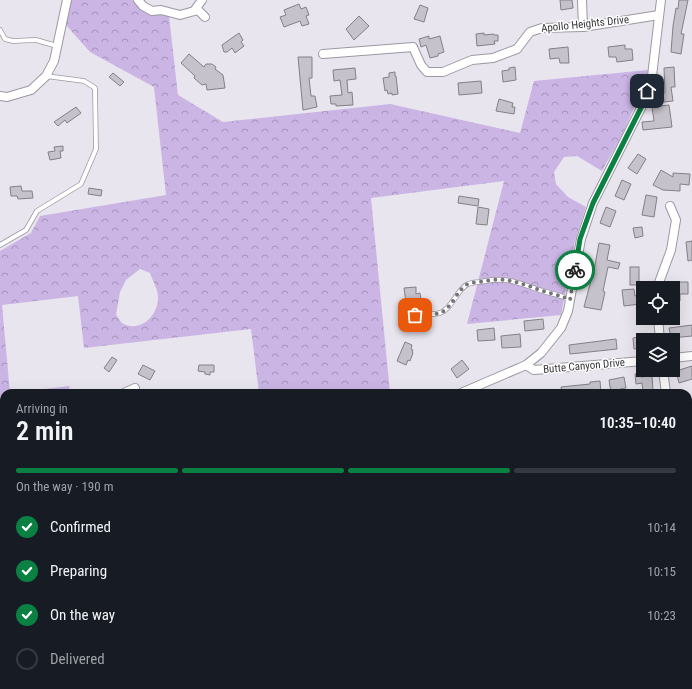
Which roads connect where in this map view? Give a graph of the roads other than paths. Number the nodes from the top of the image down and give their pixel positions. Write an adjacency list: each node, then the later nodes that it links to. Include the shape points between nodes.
1 (67, 0): 11 (street)
2 (138, 0): 6 (street, via 152,11 161,10 180,15)
3 (202, 0): 6 (street)
4 (582, 0): 9 (street)
5 (661, 0): 7 (street)
6 (194, 12): 8 (street, via 198,10)
7 (659, 16): 9 (street, Apollo Heights Drive); 18 (street, via 652,76 645,99 593,203 580,239)
8 (204, 17)
9 (583, 27): 12 (street, Apollo Heights Drive, via 542,28 530,32 517,49 493,58 472,60 443,72 427,72 413,47)
10 (0, 30): 11 (lane, via 5,38 13,41 36,40)
11 (57, 46): 13 (street, via 54,60)
12 (324, 54)
13 (46, 76): 14 (street, via 31,90 7,97); 16 (lane, via 84,81 95,88 96,149 81,184 36,210 26,230)
14 (0, 96)
15 (670, 206): 17 (street, via 676,220 671,250)
16 (0, 245)
17 (660, 281)
18 (570, 300): 19 (lane, via 506,279 490,280 468,284 440,313); 23 (street, via 561,328 541,353)
19 (415, 315)
20 (692, 356): 21 (street)
21 (680, 357)
22 (636, 362): 23 (street, Butte Canyon Drive, via 534,370)
23 (526, 364): 25 (street)
24 (665, 377): 26 (street)
25 (470, 389)
26 (666, 389)

